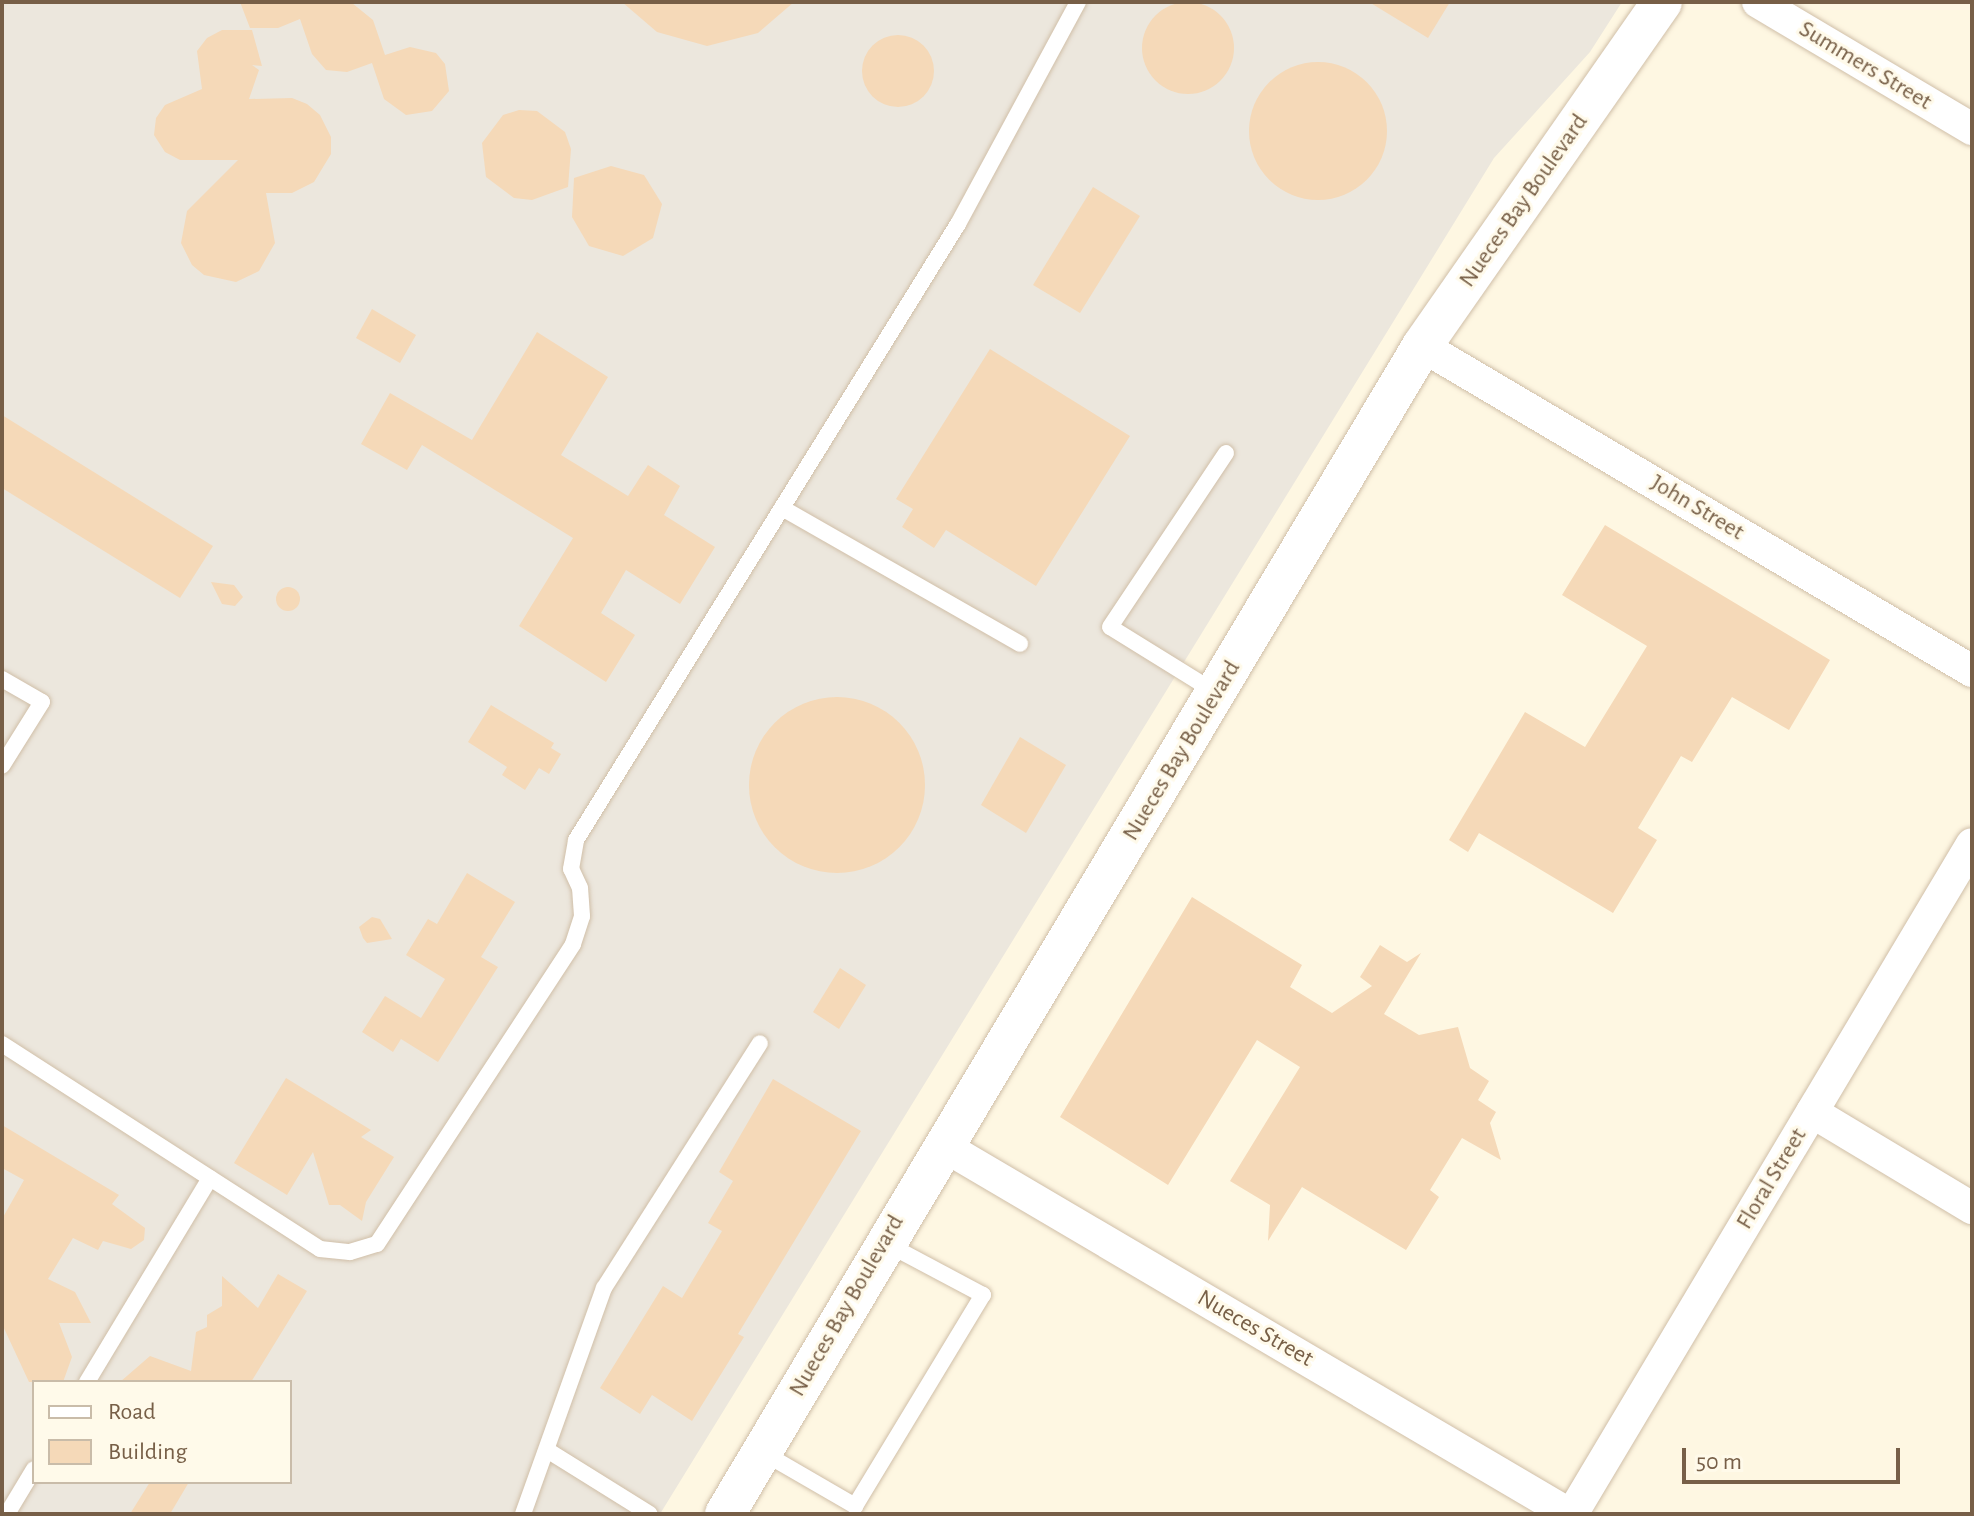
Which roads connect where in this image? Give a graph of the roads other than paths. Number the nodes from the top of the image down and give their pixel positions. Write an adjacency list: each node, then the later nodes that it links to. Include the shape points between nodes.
1 (1078, 2): 7 (lane, via 958,224)
2 (1662, 2): 5 (street, Nueces Bay Boulevard)
3 (1758, 2): 4 (street, Summers Street)
4 (1972, 129)
5 (1422, 346): 9 (street, John Street); 11 (street, Nueces Bay Boulevard)
6 (1226, 453): 11 (lane, via 1110,627)
7 (782, 508): 8 (lane); 18 (lane, via 576,840 571,869 580,888 582,916 573,944 377,1244 350,1252 320,1249)
8 (1020, 644)
9 (1972, 671)
10 (2, 679): 12 (lane, via 42,702)
11 (1217, 693): 17 (street, Nueces Bay Boulevard)
12 (2, 766)
13 (1972, 844): 16 (street, Floral Street)
14 (760, 1043): 22 (lane, via 604,1288)
15 (2, 1044): 18 (lane)
16 (1812, 1112): 19 (street); 29 (street, Floral Street)
17 (942, 1145): 20 (street, Nueces Bay Boulevard); 29 (street, Nueces Street)
18 (210, 1178): 21 (lane)
19 (1972, 1208)
20 (884, 1242): 23 (street, Nueces Bay Boulevard); 23 (lane, via 983,1295 855,1506)
21 (88, 1380)
22 (547, 1450): 26 (lane); 27 (lane)
23 (761, 1451): 28 (street, Nueces Bay Boulevard)
24 (32, 1472): 25 (lane)
25 (7, 1514)
26 (523, 1514)
27 (650, 1514)
28 (725, 1514)
29 (1570, 1514)

